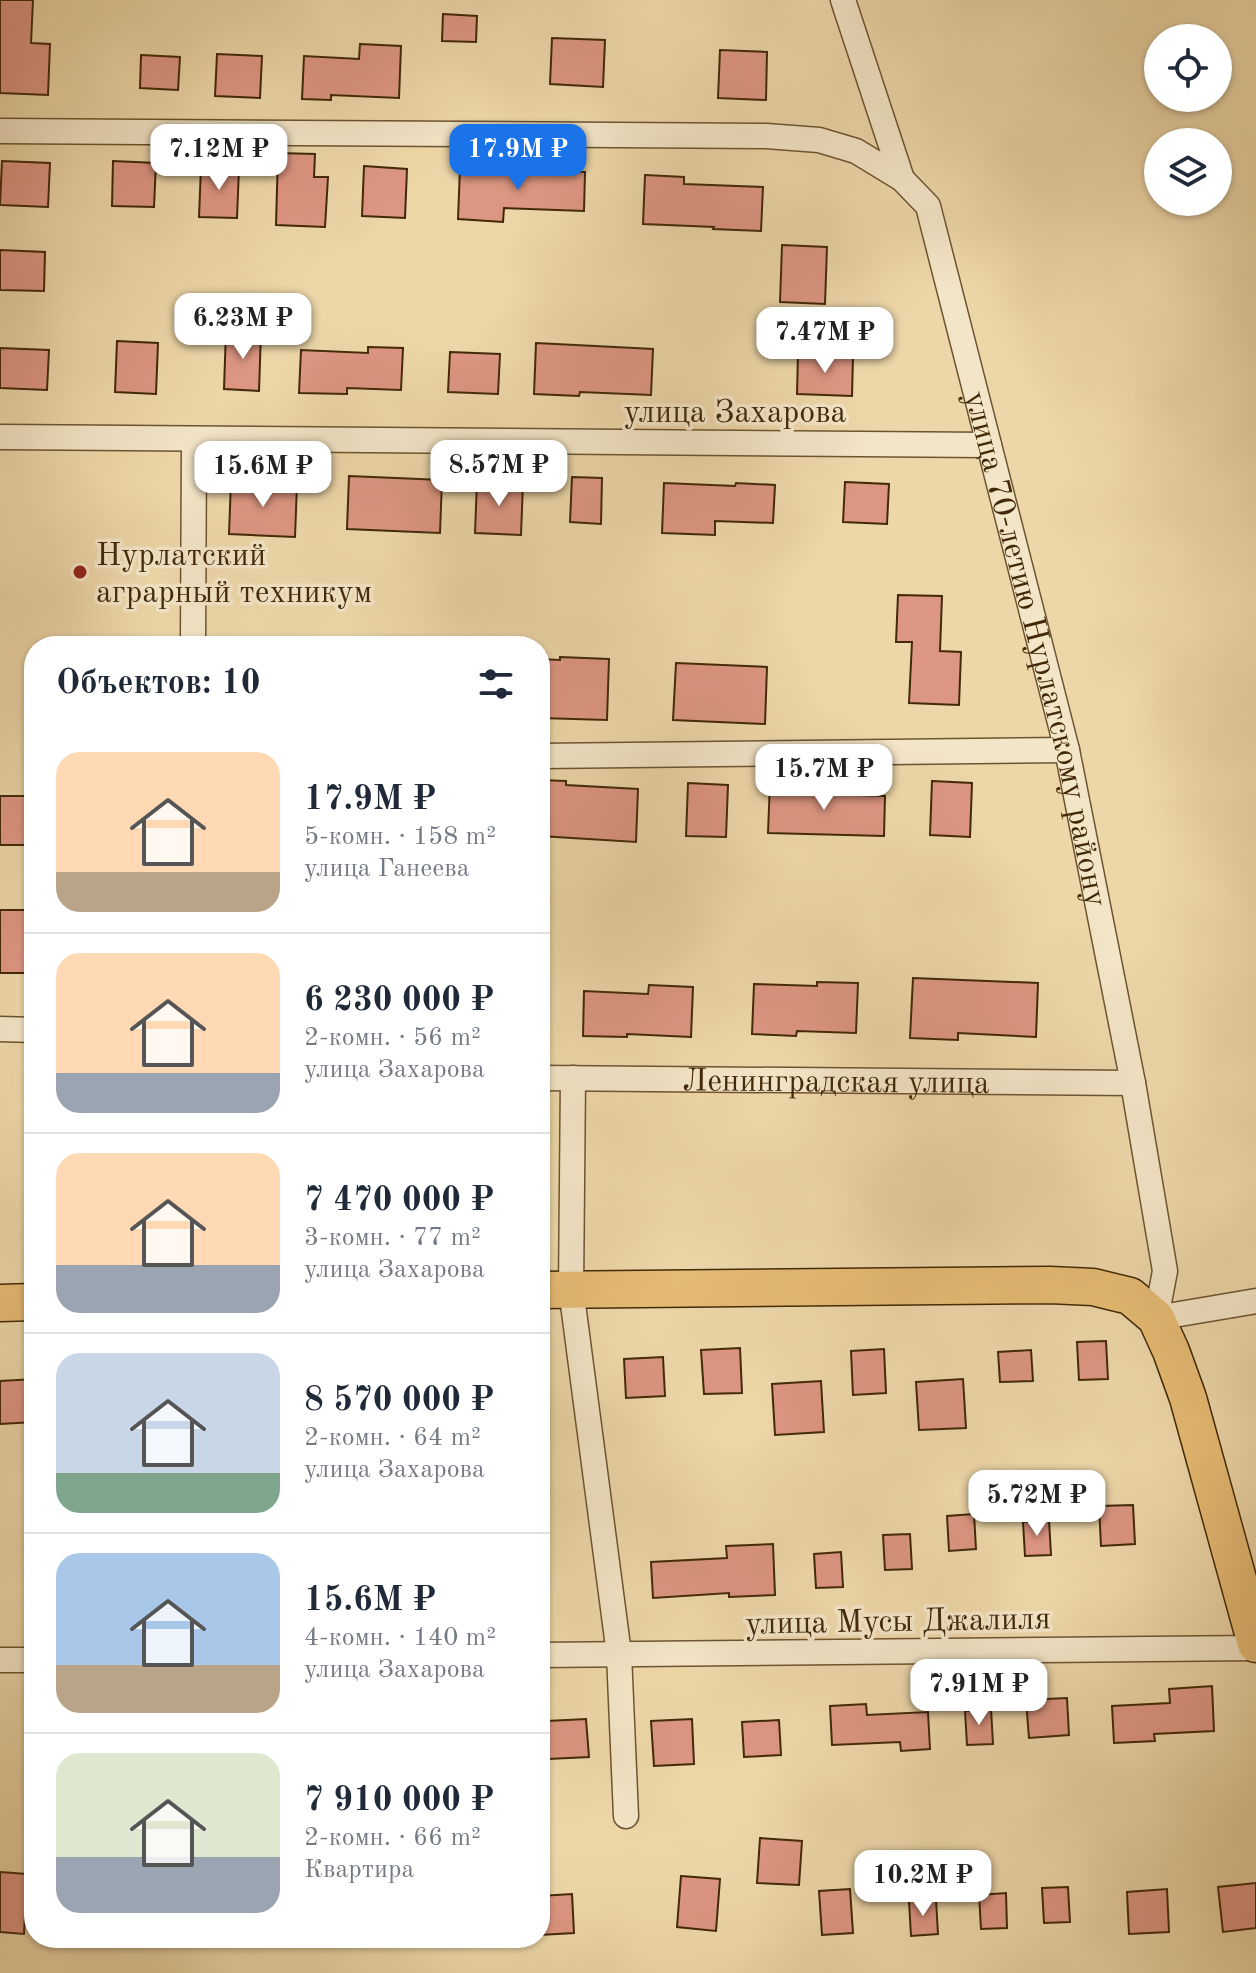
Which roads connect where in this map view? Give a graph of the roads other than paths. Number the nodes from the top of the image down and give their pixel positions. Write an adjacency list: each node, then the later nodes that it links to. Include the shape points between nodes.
1 (843, 0): 3 (street, улица 70-летию Нурлатскому району)
2 (0, 131): 3 (street, via 766,136 831,143 856,151)
3 (902, 179): 6 (street, улица 70-летию Нурлатскому району, via 928,206)
4 (0, 437): 5 (street, улица Захарова)
5 (194, 439): 6 (street, улица Захарова); 7 (street)
6 (989, 445): 8 (street, улица 70-летию Нурлатскому району)
7 (193, 636)
8 (1067, 750): 9 (street); 14 (street, улица 70-летию Нурлатскому району)
9 (550, 756)
10 (0, 1029): 11 (street)
11 (24, 1030)
12 (550, 1078): 13 (street, Ленинградская улица)
13 (573, 1078): 14 (street, Ленинградская улица); 15 (street)
14 (1133, 1083): 19 (street, улица 70-летию Нурлатскому району, via 1165,1271)
15 (555, 1289): 19 (main road, via 1050,1285 1093,1287); 21 (street)
16 (1256, 1301): 19 (street)
17 (24, 1302): 18 (main road)
18 (0, 1303)
19 (1143, 1307): 20 (main road, via 1171,1351 1188,1398)
20 (1256, 1646): 21 (street, улица Мусы Джалиля)
21 (619, 1654): 22 (street, улица Мусы Джалиля); 25 (street)
22 (550, 1655)
23 (0, 1660): 24 (street)
24 (24, 1660)
25 (626, 1816)

